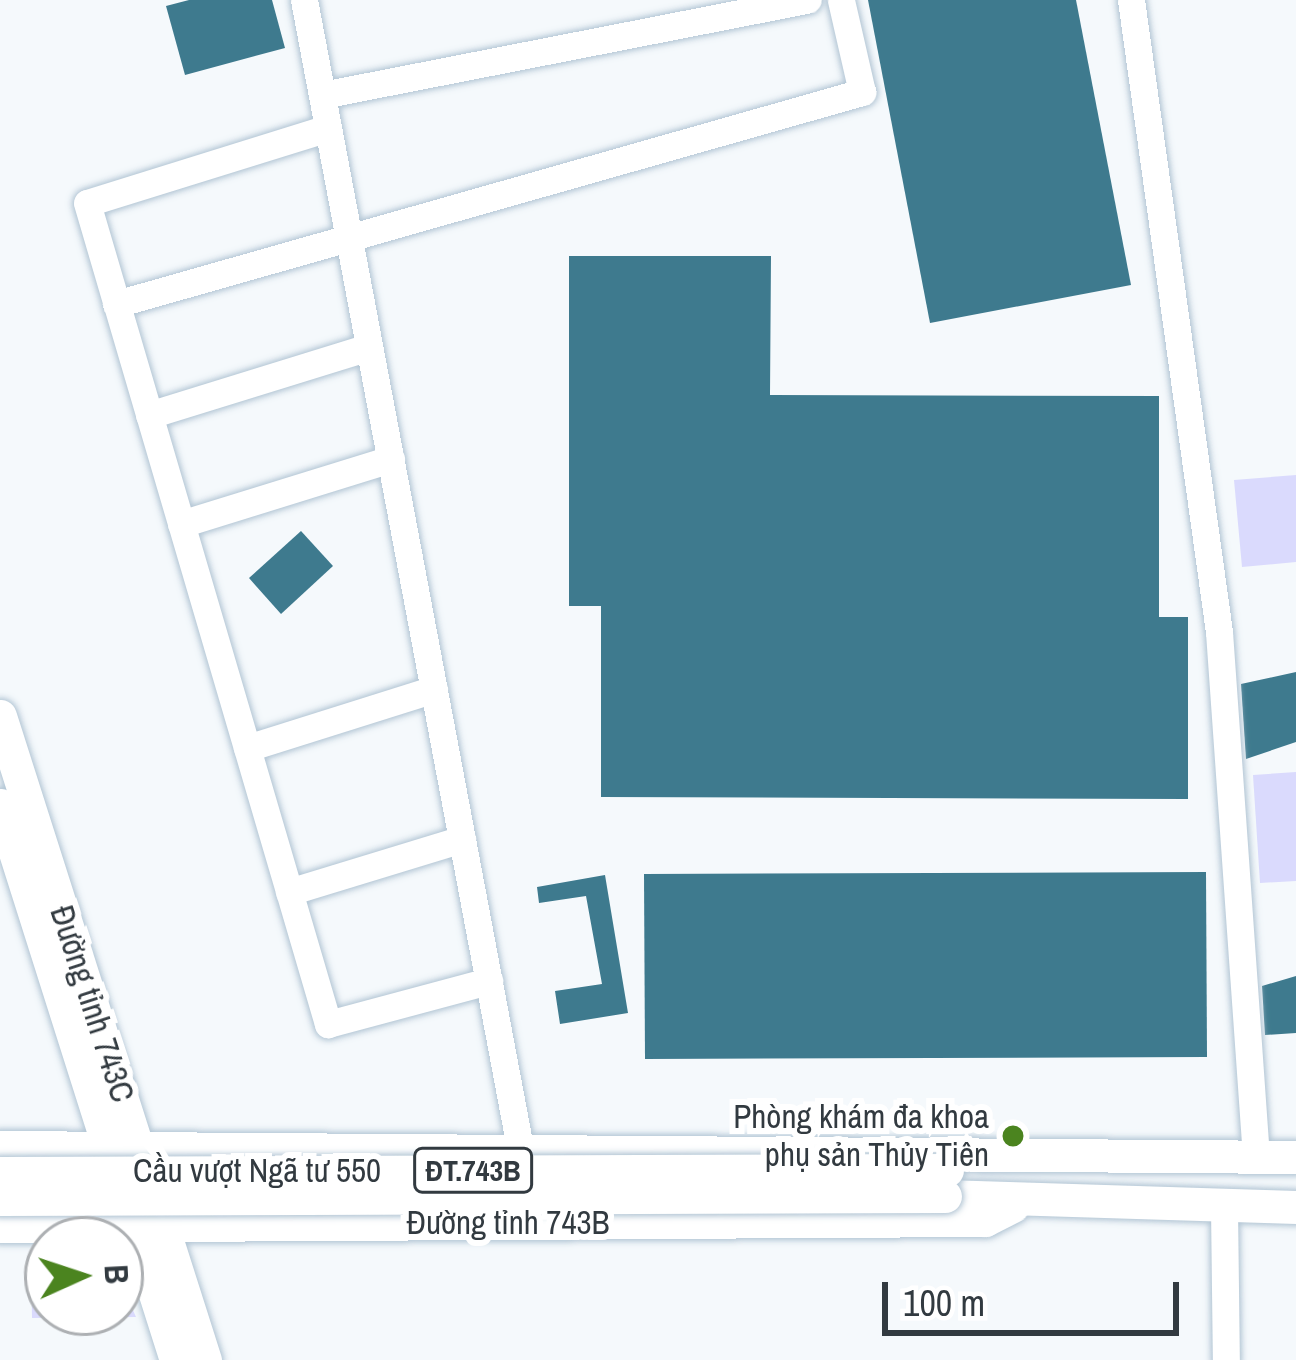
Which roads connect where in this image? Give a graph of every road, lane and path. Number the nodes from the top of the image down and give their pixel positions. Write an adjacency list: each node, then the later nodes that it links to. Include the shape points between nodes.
1 (304, 0): 5 (street)
2 (808, 0): 5 (street)
3 (841, 0): 7 (street, via 862,92)
4 (1130, 0): 23 (street, via 1215,590)
5 (322, 95): 6 (street)
6 (328, 128): 7 (street); 8 (street, via 87,202)
7 (349, 238): 8 (street); 9 (street)
8 (116, 304): 10 (street)
9 (369, 346): 10 (street); 11 (street)
10 (149, 415): 12 (street)
11 (391, 459): 12 (street); 13 (street)
12 (181, 524): 15 (street)
13 (434, 689): 15 (street); 17 (street)
14 (0, 716): 20 (main road, Đường tỉnh 743C)
15 (247, 748): 18 (street)
16 (0, 805): 20 (main road, Đường tỉnh 743C)
17 (462, 839): 18 (street); 19 (street)
18 (290, 892): 19 (street, via 328,1024)
19 (488, 981): 22 (street)
20 (124, 1145): 21 (main road, ĐT.743B); 22 (main road, ĐT.743B); 32 (main road, Đường tỉnh 743C)
21 (0, 1147)
22 (520, 1147): 25 (main road, ĐT.743B, via 986,1147)
23 (1256, 1156): 24 (main road, ĐT.743B); 25 (main road, ĐT.743B)
24 (1296, 1157)
25 (1013, 1158): 27 (main road, ĐT.743B)
26 (0, 1173): 27 (main road, Cầu vượt Ngã tư 550 / ĐT.743B, bridge)
27 (946, 1183): 28 (main road, Cầu vượt Ngã tư 550 / ĐT.743B, bridge); 29 (main road, Đường tỉnh 743B / ĐT.743B)
28 (0, 1199)
29 (1013, 1206): 30 (main road, Đường tỉnh 743B / ĐT.743B); 32 (main road, Đường tỉnh 743B / ĐT.743B, via 986,1220)
30 (1224, 1207): 31 (main road, Đường tỉnh 743B / ĐT.743B); 36 (street)
31 (1296, 1207)
32 (147, 1225): 33 (main road, Đường tỉnh 743B / ĐT.743B); 34 (main road, Đường tỉnh 743C); 35 (main road, Đường tỉnh 743C)
33 (0, 1226)
34 (176, 1360)
35 (205, 1360)
36 (1226, 1360)

